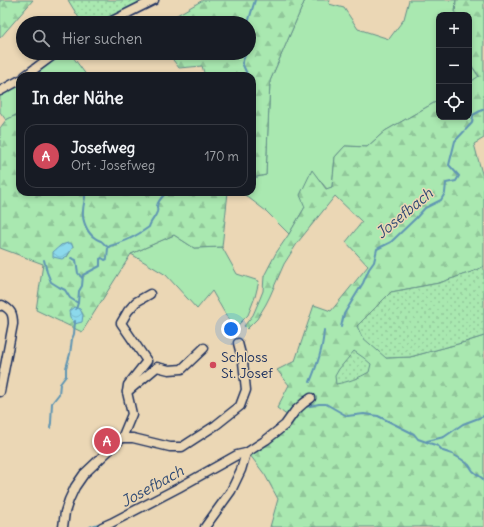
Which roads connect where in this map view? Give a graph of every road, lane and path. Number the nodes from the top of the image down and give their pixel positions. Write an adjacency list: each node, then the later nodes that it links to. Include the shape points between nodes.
1 (154, 0): 2 (street)
2 (122, 16)
3 (47, 60): 4 (street)
4 (30, 72)
5 (16, 82): 6 (street)
6 (0, 91)
7 (150, 294): 12 (street, via 136,302 122,323 146,360 128,385)
8 (0, 306): 11 (street, via 9,309 13,316)
9 (238, 343): 14 (street, via 246,390 240,406 182,447)
10 (204, 348): 12 (street, via 182,369 168,370 157,367)
11 (0, 392)
12 (127, 392): 14 (street, via 132,414)
13 (311, 398): 15 (street, via 285,425)
14 (122, 438): 16 (street, via 84,474 75,487)
15 (246, 453): 17 (street, via 237,455); 18 (street, via 231,491)
16 (62, 527)
17 (102, 527)
18 (205, 527)

